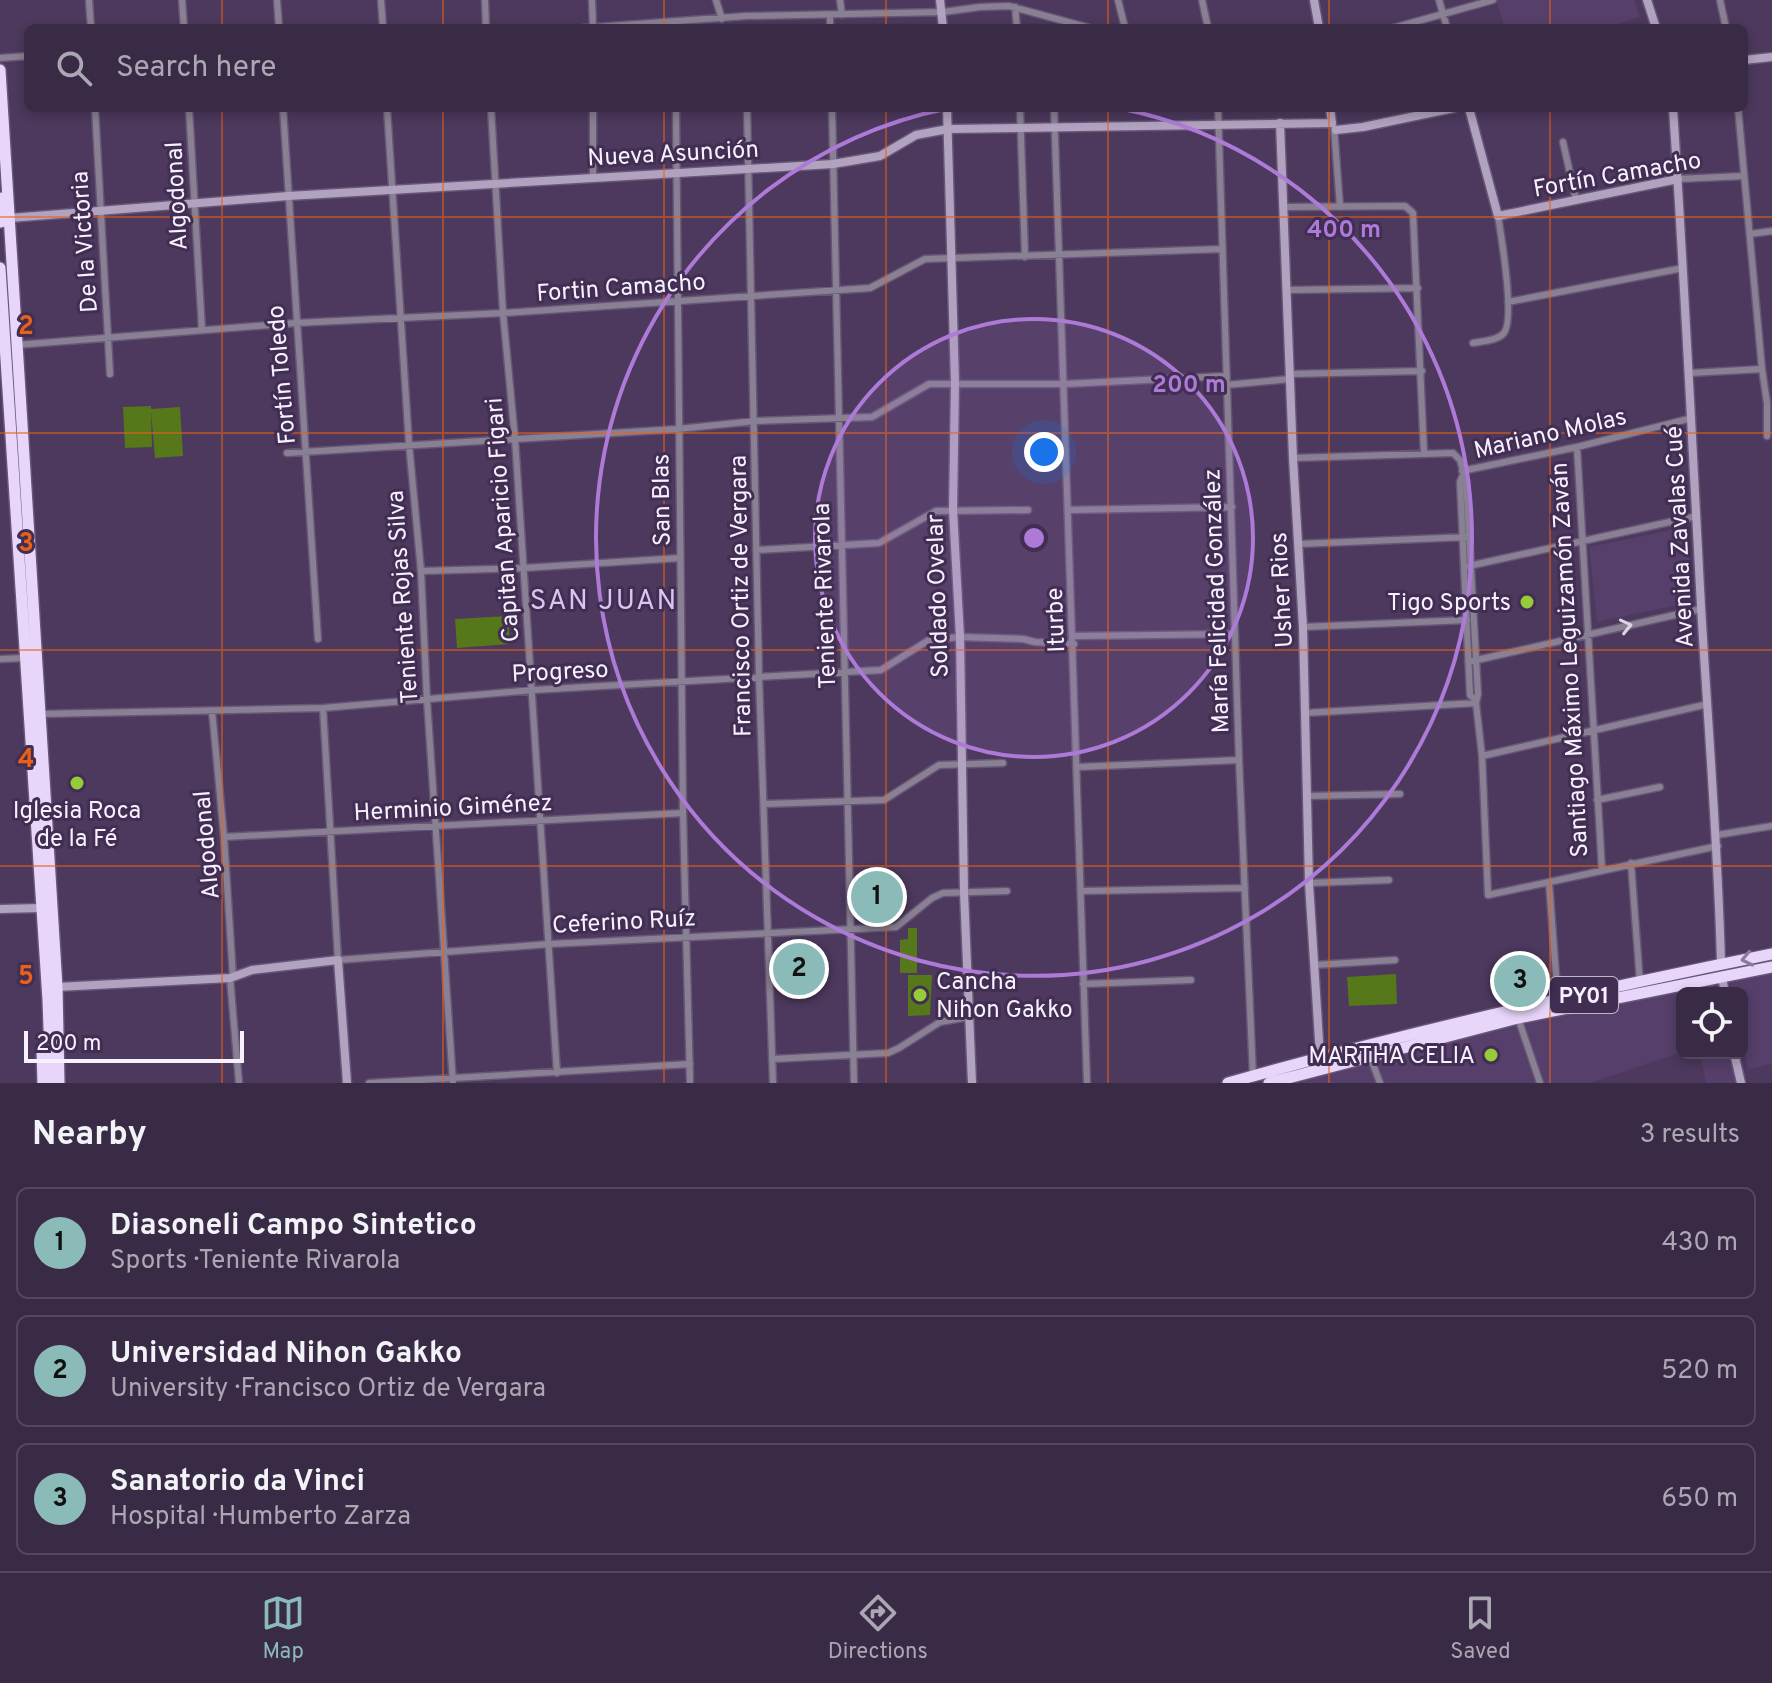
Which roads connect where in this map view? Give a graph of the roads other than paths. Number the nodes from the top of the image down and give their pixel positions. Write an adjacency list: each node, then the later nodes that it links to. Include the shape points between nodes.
1 (89, 0): 25 (street)
2 (182, 0): 26 (street)
3 (277, 0): 27 (street)
4 (381, 0): 28 (street)
5 (485, 0): 29 (street)
6 (592, 0): 30 (street)
7 (716, 0): 24 (street)
8 (840, 0): 21 (street)
9 (940, 0): 18 (street)
10 (1118, 0): 37 (street)
11 (1202, 0): 38 (street)
12 (1314, 0): 39 (street)
13 (1439, 0): 19 (street)
14 (1493, 0): 19 (street)
15 (1647, 0): 42 (street)
16 (1720, 0): 43 (street)
17 (1018, 5): 18 (street); 23 (street)
18 (943, 12): 21 (street); 34 (street)
19 (1443, 14): 40 (street); 41 (street)
20 (830, 15): 21 (street); 22 (street); 33 (street)
21 (842, 15)
22 (746, 16): 24 (street); 32 (street)
23 (1053, 17): 35 (street); 36 (street)
24 (722, 19): 31 (street)
25 (91, 24)
26 (184, 24)
27 (279, 24)
28 (383, 24)
29 (486, 24)
30 (593, 24)
31 (688, 24)
32 (746, 24)
33 (830, 24)
34 (943, 24)
35 (1054, 24)
36 (1077, 24)
37 (1124, 24)
38 (1207, 24)
39 (1318, 24)
40 (1407, 24)
41 (1446, 24)
42 (1655, 24)
43 (1725, 24)
44 (24, 56): 46 (street)
45 (1772, 57): 47 (street)
46 (0, 58)
47 (1748, 60)
48 (0, 70): 90 (highway)
49 (95, 112): 88 (street, De la Victoria)
50 (189, 112): 85 (street, Algodonal)
51 (283, 112): 82 (street, Fortín Toledo)
52 (387, 112): 81 (street, Teniente Rojas Silva)
53 (491, 112): 80 (street, Capitan Aparicio Figari)
54 (593, 112): 78 (street)
55 (676, 112): 76 (street, San Blas)
56 (747, 112): 75 (street, Francisco Ortiz de Vergara)
57 (832, 112): 74 (street, Teniente Rivarola)
58 (947, 112): 72 (street, Soldado Ovelar)
59 (1020, 112): 71 (street)
60 (1054, 112): 69 (street, Iturbe)
61 (1218, 112): 68 (street)
62 (1331, 112): 70 (street)
63 (1435, 112): 70 (street, Nueva Asunción, via 1363,127)
64 (1470, 112): 89 (street)
65 (1673, 112): 79 (street, Avenida Zavalas Cué)
66 (1738, 112): 77 (street)
67 (1280, 123): 68 (street, Nueva Asunción); 70 (street, Nueva Asunción); 86 (street, Usher Rios)
68 (1219, 124): 69 (street, Nueva Asunción); 93 (street, María Felicidad González)
69 (1054, 126): 71 (street, Nueva Asunción); 94 (street, Iturbe)
70 (1334, 126): 87 (street)
71 (1021, 127): 72 (street, Nueva Asunción); 95 (street)
72 (948, 129): 74 (street, Nueva Asunción, via 916,135 880,156); 96 (street, Soldado Ovelar)
73 (1563, 142): 84 (street)
74 (833, 164): 75 (street, Nueva Asunción); 100 (street, Teniente Rivarola)
75 (748, 169): 76 (street, Nueva Asunción); 102 (street, Francisco Ortiz de Vergara)
76 (677, 173): 78 (street, Nueva Asunción); 103 (street, San Blas)
77 (1744, 176): 79 (street, Fortín Camacho); 92 (street)
78 (593, 178): 80 (street, Nueva Asunción)
79 (1678, 179): 84 (street, Fortín Camacho); 98 (street, Avenida Zavalas Cué)
80 (497, 184): 81 (street, Nueva Asunción); 105 (street, Capitan Aparicio Figari)
81 (391, 191): 82 (street, Nueva Asunción); 106 (street, Teniente Rojas Silva)
82 (288, 196): 85 (street, Nueva Asunción); 107 (street, Fortín Toledo)
83 (0, 198): 90 (highway)
84 (1576, 200): 89 (street, Fortín Camacho)
85 (194, 203): 88 (street, Nueva Asunción); 108 (street, Algodonal)
86 (1285, 207): 87 (street); 101 (street, Usher Rios)
87 (1340, 207): 99 (street, via 1410,208)
88 (99, 209): 90 (street, Nueva Asunción); 109 (street, De la Victoria)
89 (1498, 216): 104 (street)
90 (4, 221): 111 (highway)
91 (1772, 231): 92 (street)
92 (1750, 234): 112 (street)
93 (1222, 249): 94 (street, Fortin Camacho); 116 (street, María Felicidad González)
94 (1060, 256): 95 (street, Fortin Camacho); 119 (street, Iturbe)
95 (1025, 257): 96 (street, Fortin Camacho)
96 (951, 258): 100 (street, Fortin Camacho, via 925,259 870,288); 118 (street, Soldado Ovelar)
97 (0, 268): 157 (highway)
98 (1683, 268): 104 (street); 114 (street, Avenida Zavalas Cué)
99 (1418, 288): 101 (street); 113 (street)
100 (835, 290): 102 (street, Fortin Camacho); 123 (street, Teniente Rivarola)
101 (1287, 290): 117 (street, Usher Rios)
102 (752, 296): 103 (street, Fortin Camacho); 124 (street, Francisco Ortiz de Vergara)
103 (676, 302): 105 (street, Fortin Camacho); 125 (street, San Blas)
104 (1508, 302): 110 (street, via 1504,334)
105 (503, 313): 106 (street, Fortin Camacho); 127 (street, Capitan Aparicio Figari)
106 (401, 316): 107 (street, Fortin Camacho); 128 (street, Teniente Rojas Silva)
107 (295, 323): 108 (street, Fortin Camacho); 130 (street, Fortín Toledo)
108 (202, 330): 109 (street, Fortin Camacho)
109 (108, 337): 111 (street, Fortin Camacho); 115 (street, De la Victoria)
110 (1473, 343)
111 (16, 345): 170 (highway)
112 (1762, 369): 114 (street); 121 (street)
113 (1422, 371): 117 (street); 132 (street)
114 (1690, 373): 122 (street, Avenida Zavalas Cué)
115 (110, 374)
116 (1225, 376): 119 (street); 120 (street, María Felicidad González)
117 (1290, 377): 120 (street); 133 (street, Usher Rios)
118 (955, 383): 119 (street); 123 (street, via 929,384 872,417); 136 (street, Soldado Ovelar)
119 (1065, 384): 138 (street, Iturbe)
120 (1226, 385): 135 (street, María Felicidad González)
121 (1770, 403): 126 (street)
122 (1692, 418): 129 (street, Mariano Molas); 139 (street, Avenida Zavalas Cué)
123 (838, 419): 124 (street); 143 (street, Teniente Rivarola)
124 (755, 421): 125 (street); 144 (street, Francisco Ortiz de Vergara)
125 (678, 429): 127 (street); 145 (street, San Blas)
126 (1767, 436)
127 (515, 439): 128 (street); 147 (street, Capitan Aparicio Figari)
128 (409, 444): 130 (street); 148 (street, Teniente Rojas Silva)
129 (1577, 447): 134 (street, Mariano Molas); 141 (street, Santiago Máximo Leguizamón Zaván)
130 (307, 451): 131 (street); 155 (street, Fortín Toledo)
131 (287, 453)
132 (1424, 453): 133 (street); 134 (street, via 1457,455)
133 (1293, 458): 142 (street, Usher Rios)
134 (1462, 473): 140 (street)
135 (1232, 507): 138 (street); 152 (street, María Felicidad González)
136 (953, 510): 137 (street); 143 (street, via 936,511 879,543); 154 (street, Soldado Ovelar)
137 (1028, 510)
138 (1069, 510): 156 (street, Iturbe)
139 (1697, 516): 141 (street); 149 (street, Avenida Zavalas Cué)
140 (1466, 537): 142 (street); 146 (street)
141 (1582, 539): 146 (street); 153 (street, Santiago Máximo Leguizamón Zaván)
142 (1299, 544): 151 (street, Usher Rios)
143 (840, 546): 144 (street); 160 (street, Teniente Rivarola)
144 (756, 550): 161 (street, Francisco Ortiz de Vergara)
145 (680, 558): 147 (street); 162 (street, San Blas)
146 (1468, 566): 150 (street)
147 (524, 568): 148 (street); 163 (street, Capitan Aparicio Figari)
148 (421, 571): 164 (street, Teniente Rojas Silva)
149 (1701, 609): 153 (street, one-way to 149); 166 (street, Avenida Zavalas Cué)
150 (1470, 620): 151 (street); 159 (street)
151 (1303, 627): 169 (street, Usher Rios)
152 (1235, 634): 156 (street, Progreso); 173 (street, María Felicidad González)
153 (1588, 634): 159 (street); 171 (street, Santiago Máximo Leguizamón Zaván)
154 (960, 637): 156 (street, Progreso); 160 (street, Progreso, via 929,640 881,670); 175 (street, Soldado Ovelar)
155 (318, 639)
156 (1074, 640): 176 (street, Iturbe)
157 (25, 658): 158 (street); 200 (highway)
158 (0, 659)
159 (1472, 662): 165 (street, via 1470,695)
160 (845, 671): 161 (street, Progreso); 181 (street, Teniente Rivarola)
161 (759, 677): 162 (street, Progreso); 182 (street, Francisco Ortiz de Vergara)
162 (683, 682): 163 (street, Progreso); 183 (street, San Blas)
163 (533, 690): 164 (street, Progreso); 184 (street, Capitan Aparicio Figari)
164 (427, 700): 167 (street, Progreso); 185 (street, Teniente Rojas Silva)
165 (1476, 702): 169 (street); 172 (street)
166 (1708, 704): 171 (street); 188 (street, Avenida Zavalas Cué)
167 (323, 708): 168 (street, Progreso); 187 (street)
168 (212, 711): 170 (street, Progreso); 189 (street, Algodonal)
169 (1305, 713): 179 (street, Usher Rios)
170 (40, 714): 220 (highway)
171 (1594, 730): 172 (street); 180 (street, Santiago Máximo Leguizamón Zaván)
172 (1482, 756): 194 (street, via 1488,895)
173 (1239, 760): 176 (street); 196 (street, María Felicidad González)
174 (1003, 763): 175 (street)
175 (963, 764): 181 (street, via 928,770 884,800); 199 (street, Soldado Ovelar)
176 (1078, 767): 198 (street, Iturbe)
177 (1660, 787): 180 (street)
178 (1400, 794): 179 (street)
179 (1307, 796): 195 (street, Usher Rios)
180 (1597, 800): 192 (street, Santiago Máximo Leguizamón Zaván)
181 (845, 802): 182 (street); 202 (street, Teniente Rivarola)
182 (764, 804): 203 (street, Francisco Ortiz de Vergara)
183 (683, 813): 184 (street, Herminio Giménez); 204 (street, San Blas)
184 (541, 820): 185 (street, Herminio Giménez); 205 (street, Capitan Aparicio Figari)
185 (437, 826): 187 (street, Herminio Giménez); 206 (street, Teniente Rojas Silva)
186 (1772, 826): 188 (street)
187 (330, 832): 189 (street, Herminio Giménez); 208 (street)
188 (1717, 835): 190 (street, Avenida Zavalas Cué)
189 (224, 837): 210 (street, Algodonal)
190 (1718, 846): 191 (street); 214 (street, Avenida Zavalas Cué)
191 (1631, 863): 192 (street); 217 (street)
192 (1602, 870): 194 (street)
193 (1389, 880): 195 (street)
194 (1549, 882): 221 (street)
195 (1309, 883): 211 (street, Usher Rios)
196 (1245, 888): 198 (street); 231 (street, María Felicidad González)
197 (1007, 891): 199 (street, Ceferino Ruíz)
198 (1081, 891): 218 (street, Iturbe)
199 (964, 892): 202 (street, Ceferino Ruíz, via 932,898 896,927); 222 (street, Soldado Ovelar)
200 (40, 908): 201 (street); 220 (highway)
201 (0, 909)
202 (850, 930): 203 (street, Ceferino Ruíz); 224 (street, Teniente Rivarola)
203 (768, 932): 204 (street, Ceferino Ruíz); 227 (street, Francisco Ortiz de Vergara)
204 (687, 938): 205 (street, Ceferino Ruíz); 229 (street, San Blas)
205 (550, 944): 206 (street, Ceferino Ruíz); 230 (street, Capitan Aparicio Figari)
206 (445, 953): 208 (street, Ceferino Ruíz); 233 (street, Teniente Rojas Silva)
207 (1772, 954): 214 (highway, PY01, one-way to 214)
208 (338, 960): 213 (street, Ceferino Ruíz); 239 (street)
209 (1395, 960): 211 (street)
210 (233, 965): 213 (street, Ceferino Ruíz); 215 (street, Algodonal)
211 (1314, 965): 226 (street, Usher Rios)
212 (1772, 967): 214 (highway, PY01)
213 (252, 970): 215 (street)
214 (1722, 971): 217 (highway, PY01); 219 (street, Avenida Zavalas Cué); 223 (highway, PY01)
215 (232, 978): 220 (street); 238 (street, Algodonal)
216 (1191, 980): 218 (street)
217 (1640, 983): 221 (highway, PY01)
218 (1083, 984): 245 (street, Iturbe)
219 (1724, 987)
220 (53, 996): 234 (highway, via 42,1013); 235 (highway); 236 (highway); 237 (highway, via 62,1011)
221 (1558, 1002): 226 (highway, PY01)
222 (968, 1017): 224 (street, via 940,1022 888,1053); 244 (street, Soldado Ovelar)
223 (1518, 1018): 225 (highway, PY01); 249 (street)
224 (853, 1054): 227 (street); 243 (street, Teniente Rivarola)
225 (1370, 1055): 232 (highway, PY01); 248 (street)
226 (1320, 1056): 231 (highway, PY01)
227 (773, 1059): 242 (street, Francisco Ortiz de Vergara)
228 (1735, 1059): 250 (street)
229 (690, 1064): 230 (street); 241 (street, San Blas)
230 (557, 1073): 233 (street)
231 (1253, 1076): 246 (highway, PY01)
232 (1295, 1080): 247 (highway, PY01)
233 (453, 1081): 240 (street)
234 (43, 1083)
235 (51, 1083)
236 (59, 1083)
237 (66, 1083)
238 (239, 1083)
239 (347, 1083)
240 (369, 1083)
241 (690, 1083)
242 (773, 1083)
243 (854, 1083)
244 (972, 1083)
245 (1087, 1083)
246 (1228, 1083)
247 (1269, 1083)
248 (1380, 1083)
249 (1540, 1083)
250 (1741, 1083)

